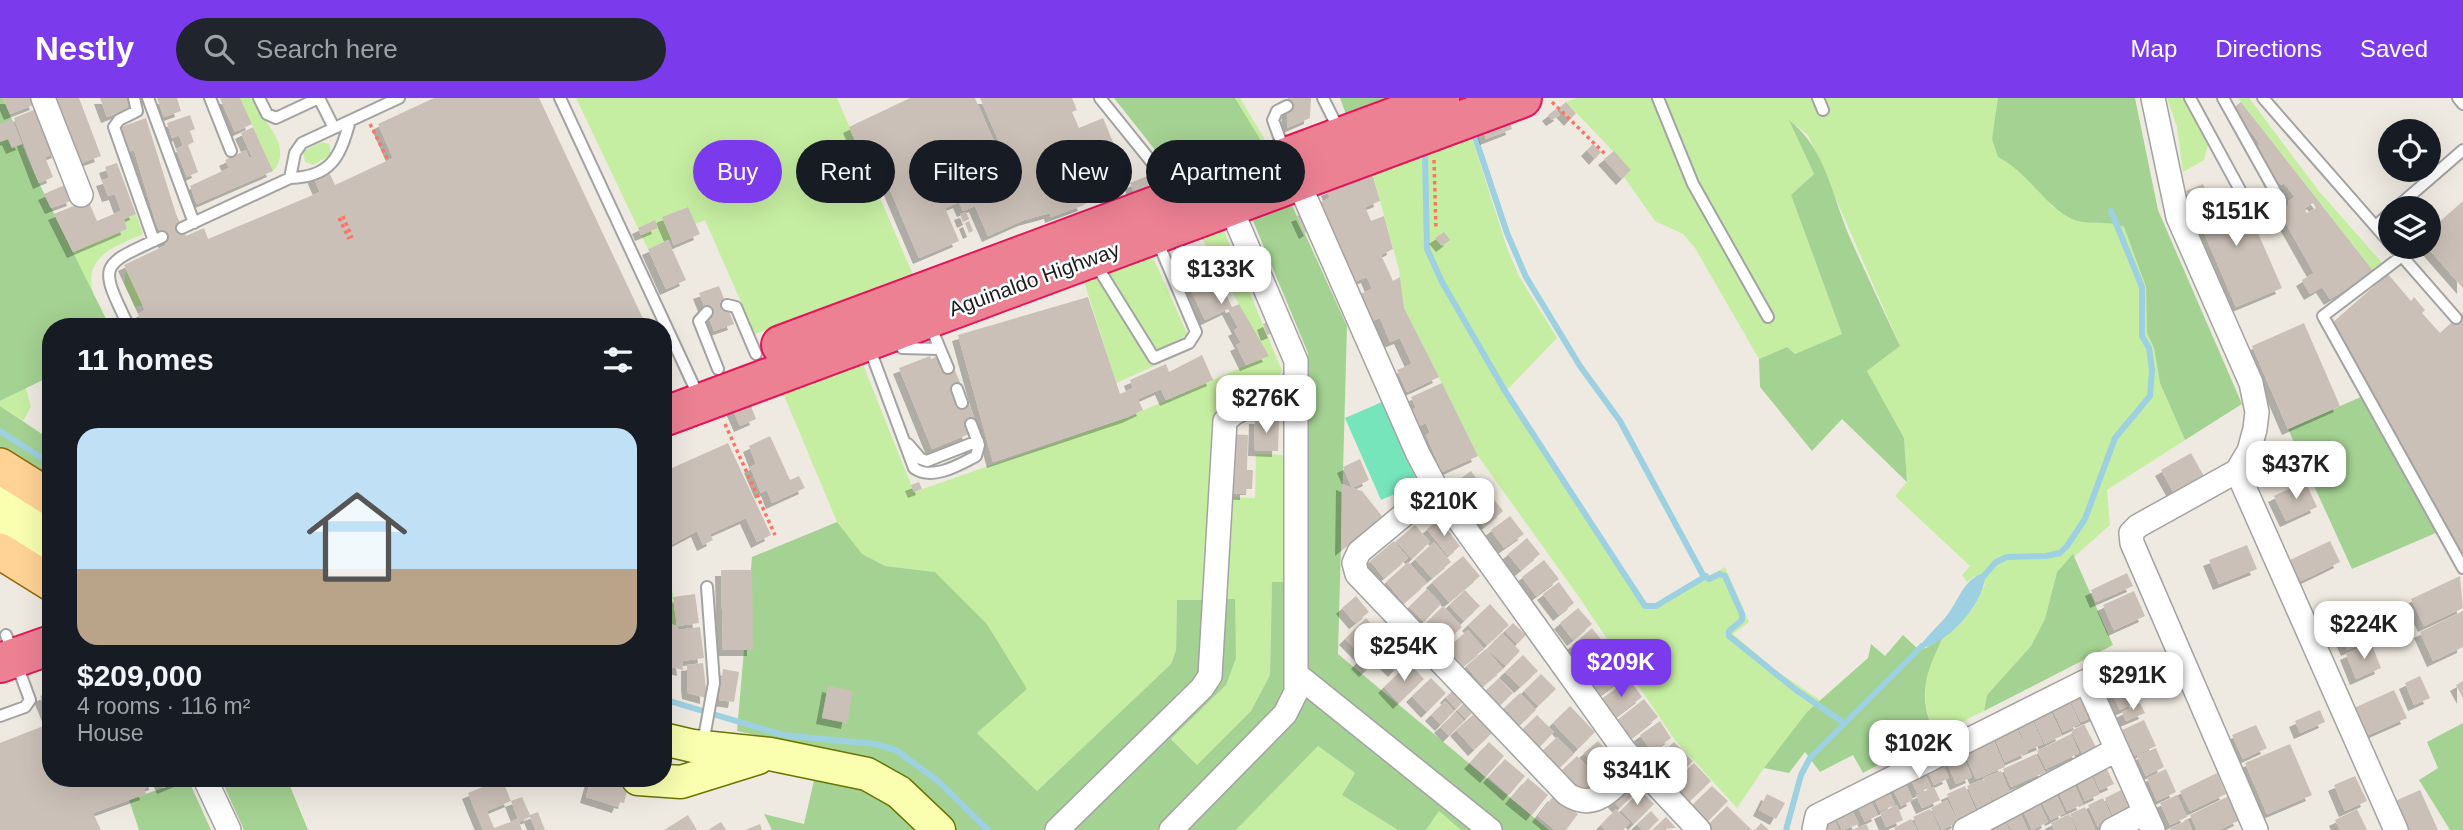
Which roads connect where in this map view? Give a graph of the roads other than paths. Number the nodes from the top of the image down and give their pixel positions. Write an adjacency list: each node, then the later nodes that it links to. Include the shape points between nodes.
1 (43, 98): 34 (street)
2 (134, 98): 52 (lane, via 137,111 114,127 158,239 120,256 108,270 110,289)
3 (148, 98): 41 (lane)
4 (210, 98): 28 (lane)
5 (259, 98): 6 (lane, via 267,114 276,118)
6 (319, 98): 24 (lane)
7 (399, 98): 23 (lane)
8 (560, 98): 53 (lane)
9 (1100, 98): 29 (lane)
10 (1323, 98): 25 (lane)
11 (1445, 98): 25 (highway, Aguinaldo Highway)
12 (1658, 98): 51 (lane, via 1693,184)
13 (1818, 98): 22 (lane)
14 (2153, 98): 66 (street, via 2178,217 2255,398 2253,440)
15 (2190, 98): 33 (lane)
16 (2222, 98): 37 (lane)
17 (2263, 98): 42 (lane)
18 (2458, 98): 20 (lane)
19 (1537, 100): 31 (highway, Aguinaldo Highway)
20 (2463, 104)
21 (1287, 106): 26 (lane, via 1277,111 1273,120)
22 (1823, 110)
23 (350, 121): 24 (lane); 32 (lane, via 335,162 309,176)
24 (334, 128): 32 (lane, via 298,147)
25 (1341, 136): 30 (highway, Aguinaldo Highway)
26 (1281, 140)
27 (2463, 150): 35 (lane)
28 (231, 151)
29 (1146, 155)
30 (1305, 160)
31 (1305, 165)
32 (290, 178): 41 (lane)
33 (2240, 190)
34 (81, 195)
35 (2410, 196)
36 (1305, 198): 67 (street)
37 (2281, 202)
38 (1165, 203): 55 (highway, Aguinaldo Highway)
39 (1235, 203): 40 (highway, Aguinaldo Highway)
40 (1230, 206): 45 (highway, Aguinaldo Highway); 59 (street, via 1293,350)
41 (194, 223): 43 (lane)
42 (2376, 226): 44 (lane)
43 (182, 228)
44 (2378, 228)
45 (1155, 234): 46 (highway, Aguinaldo Highway); 46 (lane, via 1196,332 1189,343 1154,358)
46 (1092, 257): 55 (highway, Aguinaldo Highway)
47 (2398, 259): 74 (lane, via 2323,316)
48 (2405, 259): 54 (lane)
49 (727, 305): 57 (lane, via 736,307)
50 (707, 312): 61 (lane, via 700,317)
51 (1768, 317)
52 (124, 318)
53 (657, 318)
54 (2456, 318)
55 (898, 334): 57 (highway, Aguinaldo Highway); 58 (lane); 61 (highway, Aguinaldo Highway); 64 (lane, via 914,468 928,474 976,456 980,448)
56 (672, 349): 61 (lane)
57 (756, 354): 61 (highway, Aguinaldo Highway)
58 (948, 368)
59 (1297, 382): 80 (street); 95 (street, via 1224,421 1210,676)
60 (957, 390): 62 (lane)
61 (699, 392): 63 (highway, Aguinaldo Highway)
62 (962, 403)
63 (672, 411)
64 (971, 424)
65 (0, 466): 69 (main road)
66 (2237, 471): 102 (street, via 2131,533); 103 (street)
67 (1436, 488): 87 (street); 87 (street, via 1359,552 1353,563 1357,574 1567,794 1582,803 1592,802)
68 (0, 492): 70 (main road)
69 (42, 492)
70 (42, 518)
71 (0, 519): 73 (main road)
72 (0, 551): 75 (main road)
73 (42, 566)
74 (2463, 568)
75 (42, 569)
76 (707, 587): 82 (lane, via 714,683)
77 (42, 624): 79 (highway)
78 (42, 646): 79 (highway)
79 (5, 648): 81 (lane, via 30,700 25,707)
80 (1296, 674): 96 (street, via 1296,692 1285,714); 97 (street)
81 (0, 716)
82 (708, 719): 83 (main road); 86 (main road)
83 (672, 721)
84 (672, 741): 86 (main road)
85 (2116, 750): 92 (street); 99 (street, via 2088,685 2077,683 1817,816); 100 (street)
86 (770, 754): 89 (main road); 94 (main road, via 867,774 899,792)
87 (1637, 765): 98 (street)
88 (672, 766): 89 (main road)
89 (708, 775): 90 (main road)
90 (672, 781)
91 (209, 787): 93 (street)
92 (2149, 821): 101 (street)
93 (229, 830)
94 (939, 830)
95 (1056, 830)
96 (1171, 830)
97 (1490, 830)
98 (1699, 830)
99 (1814, 830)
100 (1965, 830)
101 (2112, 830)
102 (2256, 830)
103 (2396, 830)

